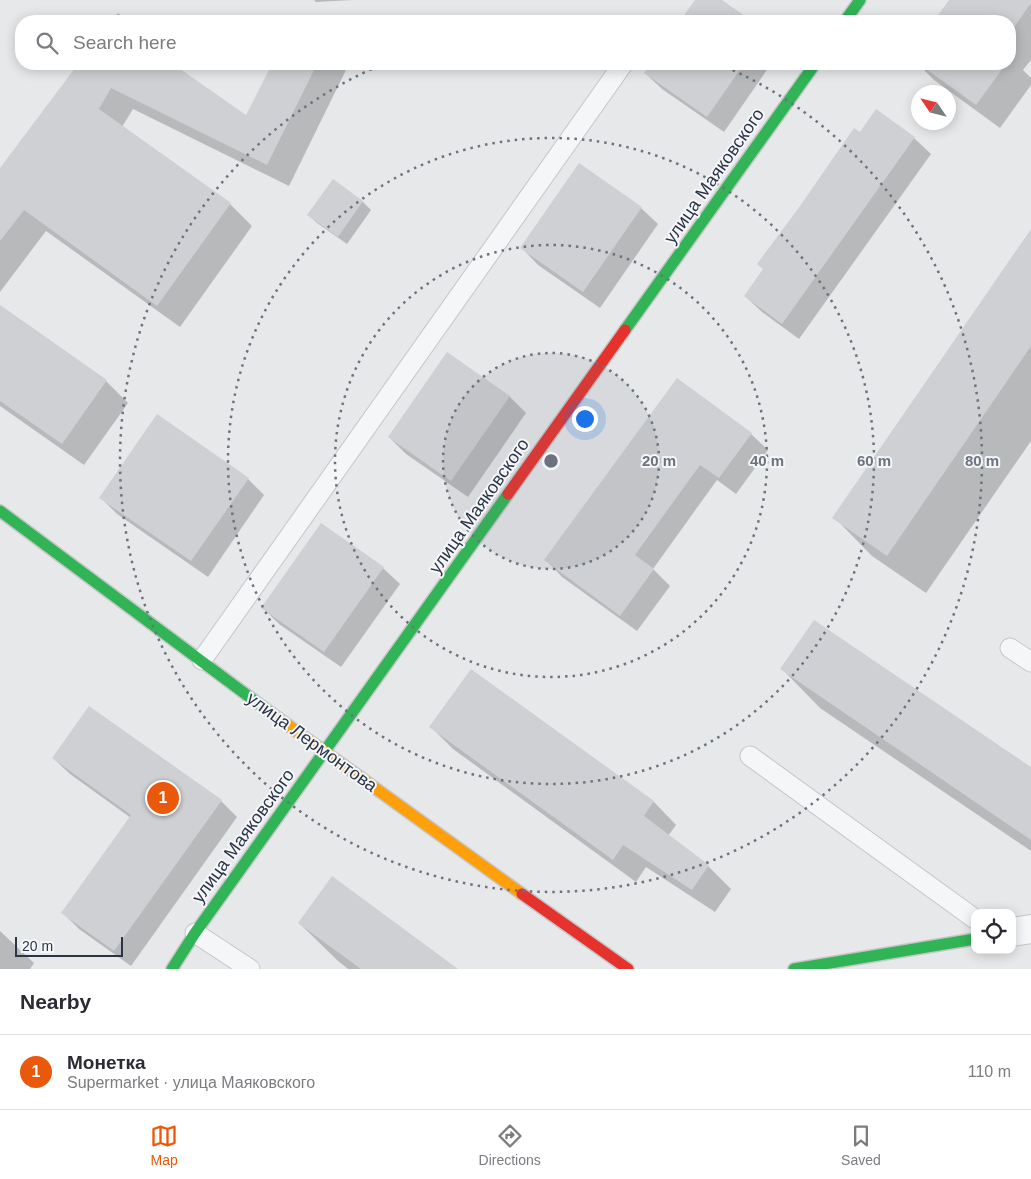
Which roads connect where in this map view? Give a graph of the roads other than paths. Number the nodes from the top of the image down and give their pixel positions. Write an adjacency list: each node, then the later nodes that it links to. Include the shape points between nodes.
1 (860, 0): 2 (street)
2 (849, 15)
3 (619, 70): 7 (lane)
4 (811, 70): 9 (street, улица Маяковского)
5 (0, 511): 7 (street, улица Лермонтова)
6 (1010, 648): 8 (lane)
7 (202, 660): 9 (street, улица Лермонтова)
8 (1031, 662)
9 (324, 752): 14 (street, улица Маяковского); 18 (street, улица Лермонтова)
10 (750, 756): 11 (lane)
11 (971, 916)
12 (1031, 929): 13 (street)
13 (1016, 931)
14 (196, 933): 16 (street, улица Маяковского); 17 (lane)
15 (971, 940): 19 (street)
16 (172, 969)
17 (250, 969)
18 (628, 969)
19 (794, 969)

